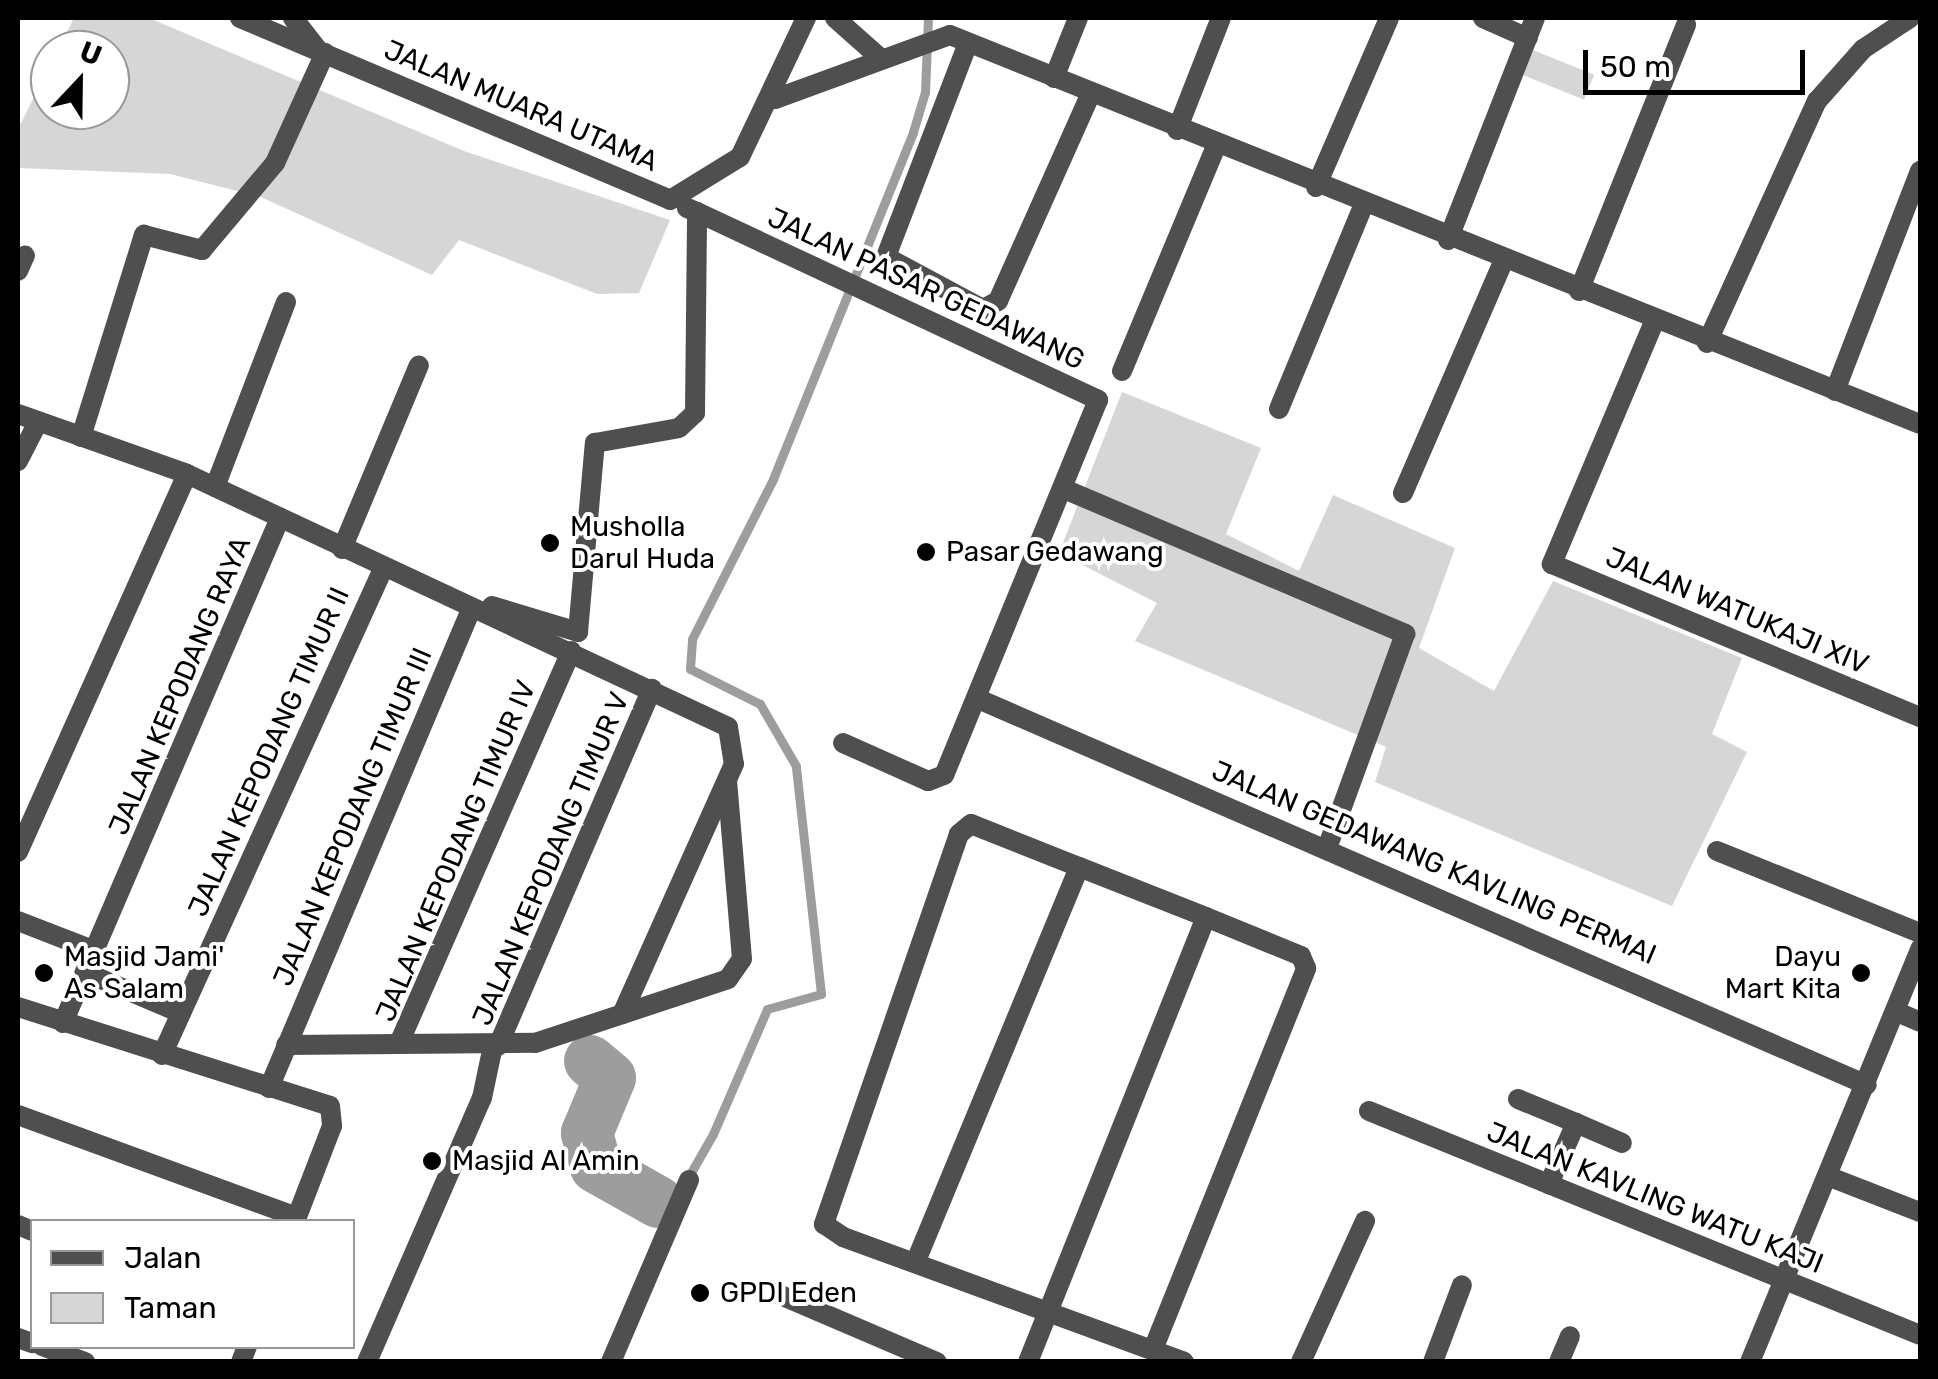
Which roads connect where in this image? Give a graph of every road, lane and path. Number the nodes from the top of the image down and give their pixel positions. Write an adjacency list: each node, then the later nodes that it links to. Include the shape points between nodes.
1 (240, 18): 13 (street, JALAN MUARA UTAMA)
2 (293, 18): 13 (street)
3 (806, 18): 17 (street, JALAN MUARA UTAMA)
4 (835, 18): 14 (street)
5 (1078, 18): 15 (street)
6 (1221, 18): 18 (street)
7 (1389, 18): 21 (street)
8 (1484, 18): 11 (street)
9 (1910, 18): 30 (street, via 1864,49 1817,101)
10 (1686, 25): 27 (street)
11 (1531, 28): 25 (street)
12 (944, 35): 14 (street); 15 (street); 16 (street, via 886,257 983,310 998,301)
13 (321, 51): 22 (street, JALAN MUARA UTAMA); 37 (street, via 275,163 202,250 144,235)
14 (880, 58): 17 (street)
15 (1054, 78): 16 (street)
16 (1090, 95): 18 (street)
17 (775, 99): 22 (street, JALAN MUARA UTAMA, via 724,175)
18 (1177, 130): 19 (street)
19 (1216, 146): 21 (street); 32 (street)
20 (1920, 172): 33 (street)
21 (1316, 187): 23 (street)
22 (670, 200): 24 (street, JALAN PASAR GEDAWANG)
23 (1363, 206): 25 (street); 34 (street)
24 (697, 212): 41 (street, JALAN PASAR GEDAWANG, via 1098,400); 46 (street, via 695,413 678,428 596,444 578,632)
25 (1448, 240): 26 (street)
26 (1503, 262): 27 (street); 42 (street)
27 (1579, 291): 29 (street)
28 (286, 302): 40 (street)
29 (1654, 322): 30 (street); 51 (street, JALAN WATUKAJI XIV, via 1552,564)
30 (1707, 343): 33 (street)
31 (419, 365): 44 (street)
32 (1122, 372)
33 (1835, 391): 36 (street)
34 (1279, 409)
35 (28, 418): 37 (street, JALAN KEPODANG RAYA); 38 (street)
36 (1920, 424)
37 (81, 437): 39 (street, JALAN KEPODANG RAYA)
38 (18, 461)
39 (187, 474): 40 (street, JALAN KEPODANG RAYA); 55 (street)
40 (215, 487): 43 (street, JALAN KEPODANG RAYA)
41 (1064, 489): 50 (street, JALAN PASAR GEDAWANG); 54 (street, via 1396,624 1407,648)
42 (1403, 493)
43 (280, 518): 44 (street); 62 (street, JALAN KEPODANG RAYA)
44 (342, 549): 45 (street)
45 (383, 569): 46 (street); 66 (street, JALAN KEPODANG TIMUR II)
46 (432, 592): 47 (street)
47 (470, 612): 48 (street); 71 (street, JALAN KEPODANG TIMUR III)
48 (571, 651): 49 (street); 70 (street, JALAN KEPODANG TIMUR IV)
49 (652, 690): 53 (street, via 714,719 736,743); 72 (street, JALAN KEPODANG TIMUR V)
50 (976, 698): 52 (street, JALAN PASAR GEDAWANG, via 936,780); 54 (street, JALAN GEDAWANG KAVLING PERMAI)
51 (1920, 717)
52 (843, 743)
53 (726, 780): 67 (street); 67 (street, JALAN KEPODANG TIMUR V, via 740,967 728,979)
54 (1328, 846): 74 (street, JALAN GEDAWANG KAVLING PERMAI)
55 (18, 852)
56 (1716, 852): 60 (street)
57 (1079, 867): 58 (street); 87 (street); 87 (street, via 971,824 959,834 824,1211 830,1230)
58 (1206, 917): 91 (street); 94 (street, via 1301,956 1306,968)
59 (18, 920): 62 (street)
60 (1920, 933)
61 (1920, 949): 65 (street)
62 (98, 952): 63 (street, JALAN KEPODANG RAYA)
63 (89, 974): 66 (street); 69 (street, JALAN KEPODANG RAYA)
64 (18, 1007): 69 (street)
65 (1897, 1012): 68 (street); 74 (street)
66 (181, 1013): 73 (street, JALAN KEPODANG TIMUR II)
67 (622, 1014): 72 (street, JALAN KEPODANG TIMUR V)
68 (1920, 1022)
69 (64, 1023): 73 (street)
70 (400, 1041): 71 (street); 72 (street, JALAN KEPODANG TIMUR IV)
71 (286, 1044): 75 (street, JALAN KEPODANG TIMUR III)
72 (494, 1050): 97 (street, via 482,1098)
73 (162, 1055): 75 (street)
74 (1867, 1085): 81 (street)
75 (269, 1088): 85 (street, via 323,1102 335,1116)
76 (1518, 1099): 79 (street)
77 (1370, 1111): 83 (street, JALAN KAVLING WATU KAJI)
78 (18, 1115): 85 (street)
79 (1576, 1123): 80 (street); 83 (street)
80 (1622, 1142)
81 (1830, 1177): 84 (street); 88 (street)
82 (688, 1180): 98 (street)
83 (1549, 1184): 88 (street, JALAN KAVLING WATU KAJI)
84 (1920, 1212)
85 (296, 1219)
86 (1364, 1221): 102 (street)
87 (916, 1261): 91 (street)
88 (1784, 1280): 93 (street, JALAN KAVLING WATU KAJI); 105 (street)
89 (1462, 1286): 103 (street)
90 (778, 1294): 99 (street)
91 (1045, 1304): 94 (street); 100 (street)
92 (1570, 1336): 104 (street)
93 (1920, 1336)
94 (1154, 1347): 101 (street)
95 (50, 1349): 96 (street)
96 (84, 1362)
97 (367, 1362)
98 (612, 1362)
99 (937, 1362)
100 (1028, 1362)
101 (1184, 1362)
102 (1302, 1362)
103 (1433, 1362)
104 (1559, 1362)
105 (1750, 1362)

